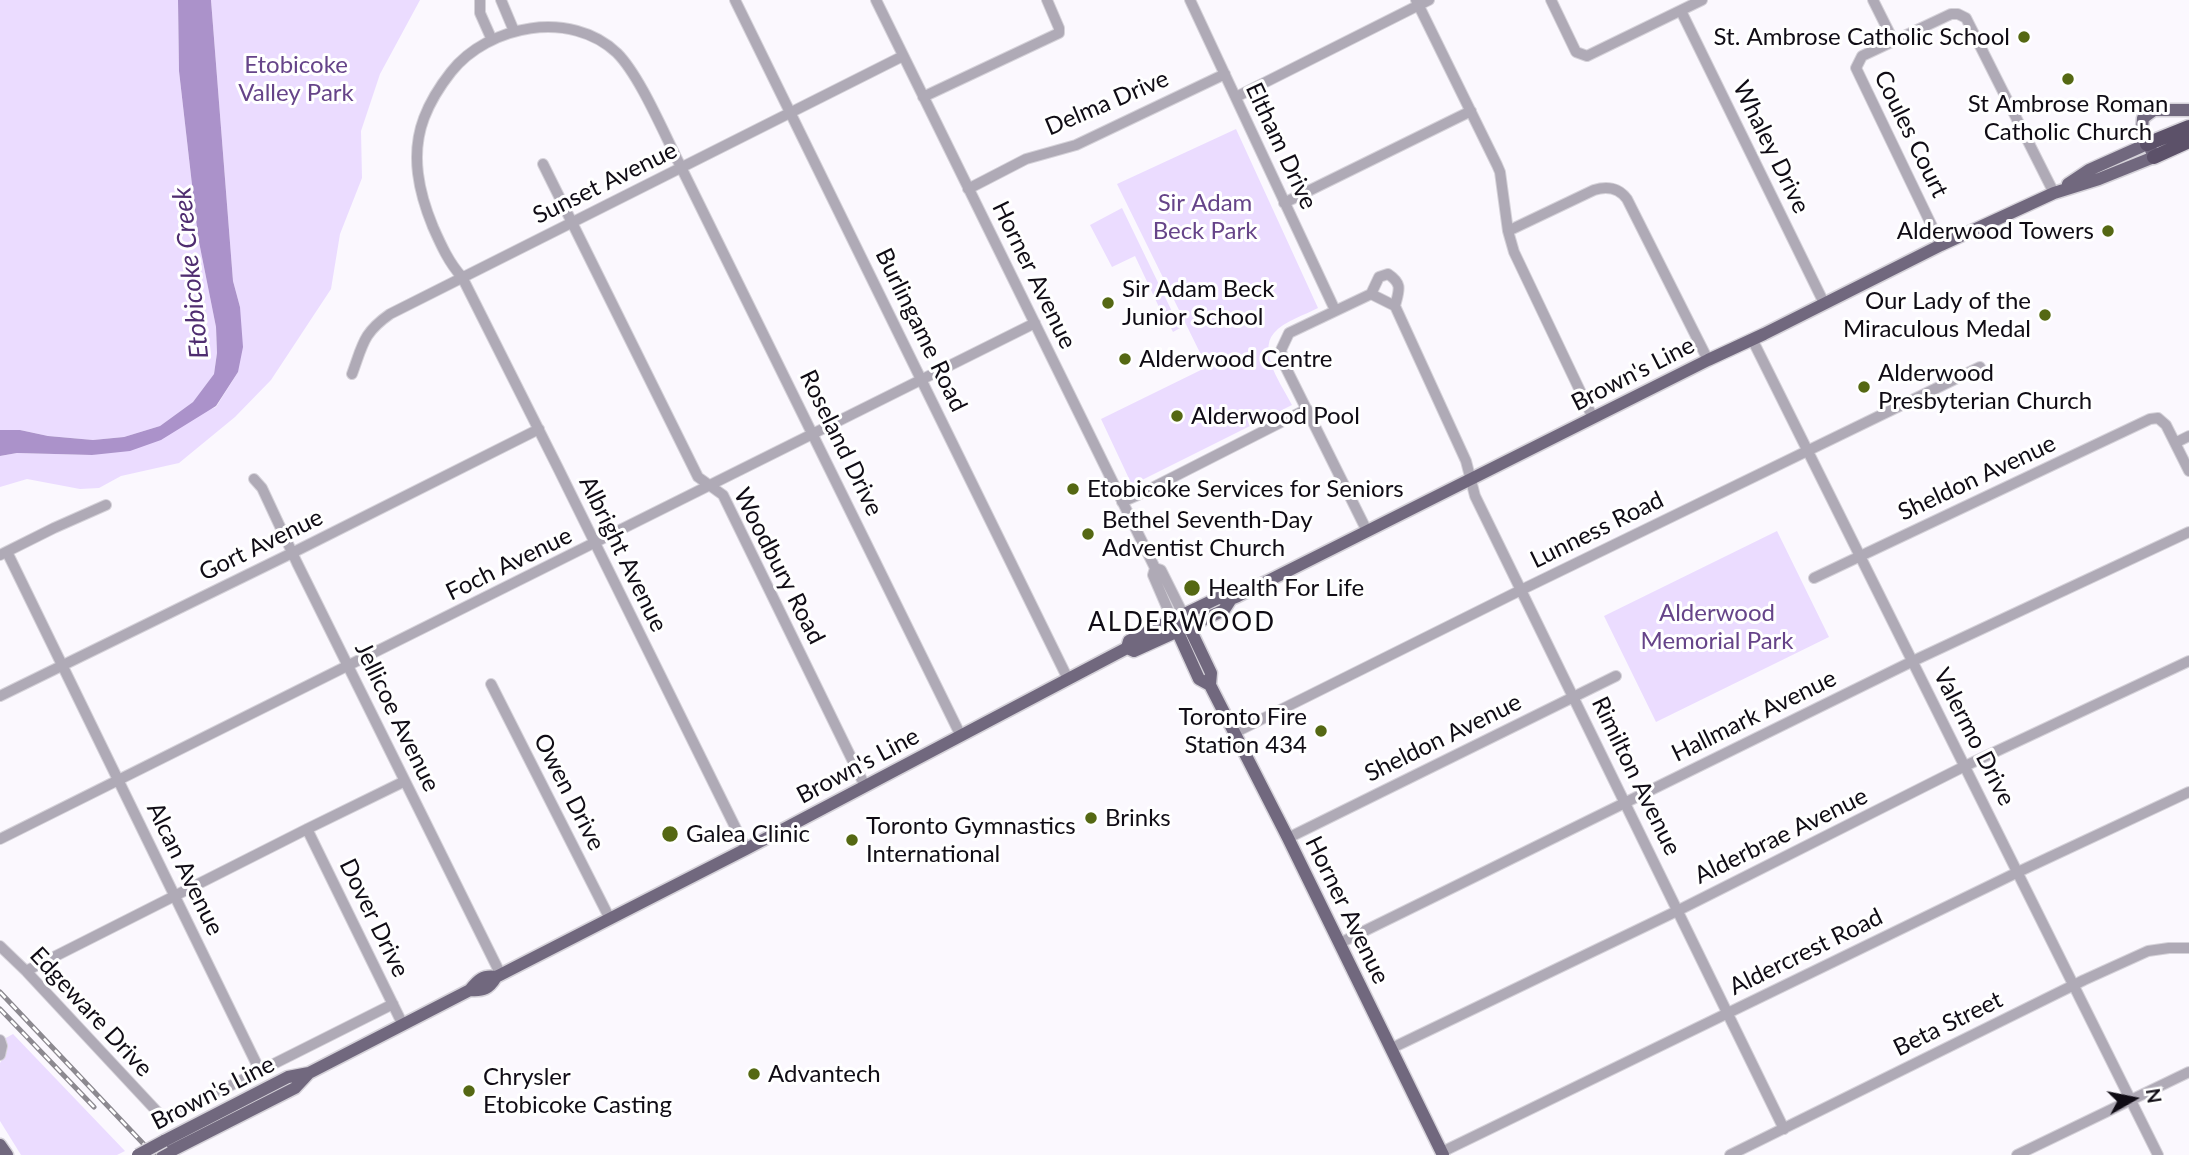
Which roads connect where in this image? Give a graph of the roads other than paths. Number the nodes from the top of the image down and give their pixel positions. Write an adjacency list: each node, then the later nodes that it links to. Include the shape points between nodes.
1 (480, 0): 14 (street, via 480,13)
2 (501, 0): 13 (street)
3 (735, 0): 22 (street, Burlingame Road)
4 (876, 0): 16 (street, Horner Avenue)
5 (1047, 0): 18 (street, via 1059,33)
6 (1190, 0): 17 (street, Eltham Drive)
7 (1429, 0): 11 (street)
8 (1551, 0): 12 (street, via 1576,52 1587,56)
9 (1702, 0): 12 (street)
10 (1873, 0): 15 (street)
11 (1417, 3): 19 (street); 21 (street)
12 (1681, 10): 36 (street, Whaley Drive)
13 (514, 31): 14 (street, Roseland Drive); 27 (street, Roseland Drive, via 555,26 580,31 616,52 630,68)
14 (492, 40): 34 (street, Albright Avenue, via 452,71 434,96 419,141 422,200 453,268)
15 (1893, 40): 29 (street, Coules Court, via 1951,14 1966,18); 33 (street, Coules Court, via 1862,56 1856,68)
16 (903, 56): 18 (street, Horner Avenue); 22 (street, Sunset Avenue)
17 (1225, 74): 19 (street, Eltham Drive); 28 (street, Delma Drive, via 1076,145 1026,159)
18 (923, 97): 28 (street, Horner Avenue)
19 (1236, 97): 30 (street, Eltham Drive)
20 (2189, 110): 25 (main road, via 2146,113 2142,124)
21 (1471, 111): 30 (street); 32 (street, via 1500,172)
22 (791, 113): 27 (street, Sunset Avenue); 44 (street, Burlingame Road)
23 (2189, 127): 25 (highway)
24 (2189, 141): 25 (highway)
25 (2150, 150): 29 (main road, Brown's Line, via 2089,170)
26 (543, 164): 31 (street, Woodbury Road)
27 (682, 169): 31 (street, Sunset Avenue); 48 (street, Roseland Drive)
28 (968, 189): 39 (street, Horner Avenue)
29 (2055, 193): 33 (main road, Brown's Line)
30 (1284, 202): 38 (street, Eltham Drive)
31 (573, 222): 34 (street, Sunset Avenue); 55 (street, Woodbury Road, via 698,477)
32 (1507, 231): 41 (street, via 1594,190 1606,187 1620,192); 46 (street)
33 (1941, 245): 36 (main road, Brown's Line)
34 (462, 277): 43 (street, Sunset Avenue, via 371,328); 47 (street, Albright Avenue)
35 (1371, 294): 37 (street); 37 (street, Rimilton Avenue, via 1379,277 1388,274 1400,289); 38 (street)
36 (1824, 303): 40 (main road, Brown's Line)
37 (1395, 306): 54 (street, Rimilton Avenue, via 1466,461)
38 (1335, 310): 45 (street, via 1289,333 1282,346 1284,364)
39 (1035, 323): 44 (street, Foch Avenue); 56 (street, Horner Avenue)
40 (1752, 340): 41 (main road, Brown's Line); 51 (street, Valermo Drive)
41 (1708, 360): 46 (main road, Brown's Line)
42 (1980, 367): 51 (street, Lunness Road)
43 (352, 374)
44 (922, 380): 48 (street, Foch Avenue); 72 (street, Burlingame Road)
45 (1307, 409): 56 (street); 58 (street)
46 (1593, 418): 54 (main road, Brown's Line)
47 (540, 429): 60 (street, Albright Avenue); 62 (street, Gort Avenue)
48 (814, 434): 55 (street, Foch Avenue); 77 (street, Roseland Drive)
49 (2189, 436): 50 (street)
50 (2175, 443): 52 (street); 63 (street, Sheldon Avenue, via 2166,425 2158,418 2150,419)
51 (1808, 451): 63 (street, Valermo Drive); 65 (street, Lunness Road)
52 (2189, 471)
53 (254, 479): 62 (street, Jellicoe Avenue)
54 (1470, 480): 58 (main road, Brown's Line); 65 (street, Rimilton Avenue)
55 (710, 485): 60 (street, Foch Avenue); 81 (street, Woodbury Road, via 723,495)
56 (1122, 502): 66 (street, Horner Avenue, via 1155,568 1153,575)
57 (106, 505): 61 (street)
58 (1367, 531): 66 (main road, Brown's Line, via 1231,599 1224,610)
59 (2189, 531): 67 (street, Hallmark Avenue)
60 (595, 544): 70 (street, Foch Avenue); 87 (street, Albright Avenue)
61 (4, 553): 69 (street, Alcan Avenue)
62 (292, 553): 69 (street, Gort Avenue); 70 (street, Jellicoe Avenue)
63 (1861, 557): 64 (street, Sheldon Avenue); 67 (street, Valermo Drive)
64 (1814, 578)
65 (1521, 590): 75 (street, Rimilton Avenue); 76 (street, Lunness Road)
66 (1180, 623): 72 (main road, Brown's Line, via 1129,641 1127,648); 76 (main road, Horner Avenue, via 1199,679 1210,684)
67 (1913, 661): 78 (street, Valermo Drive); 83 (street, Hallmark Avenue)
68 (2189, 661): 78 (street, Alderbrae Avenue)
69 (63, 666): 74 (street, Gort Avenue); 79 (street, Alcan Avenue)
70 (349, 666): 79 (street, Foch Avenue); 80 (street, Jellicoe Avenue)
71 (1616, 676): 75 (street, Sheldon Avenue)
72 (1068, 679): 77 (main road, Brown's Line)
73 (491, 684): 91 (street, Owen Drive)
74 (0, 696)
75 (1574, 697): 83 (street, Rimilton Avenue); 85 (street, Sheldon Avenue)
76 (1234, 733): 85 (main road, Horner Avenue)
77 (961, 736): 81 (main road, Brown's Line)
78 (1965, 766): 88 (street, Valermo Drive); 90 (street, Alderbrae Avenue)
79 (119, 781): 86 (street, Foch Avenue); 89 (street, Alcan Avenue)
80 (405, 781): 84 (street); 96 (street, Jellicoe Avenue)
81 (865, 786): 87 (main road, Brown's Line)
82 (2189, 792): 88 (street, Aldercrest Road)
83 (1626, 803): 90 (street, Rimilton Avenue); 92 (street, Hallmark Avenue)
84 (307, 828): 89 (street); 98 (street, Dover Drive)
85 (1288, 838): 92 (main road, Horner Avenue)
86 (0, 839)
87 (746, 849): 91 (main road, Brown's Line)
88 (2018, 872): 97 (street, Valermo Drive); 99 (street, Aldercrest Road)
89 (175, 894): 95 (street); 104 (street, Alcan Avenue)
90 (1679, 910): 99 (street, Rimilton Avenue); 102 (street, Alderbrae Avenue)
91 (610, 919): 96 (main road, Brown's Line)
92 (1340, 943): 102 (main road, Horner Avenue)
93 (0, 946): 95 (street, Edgeware Drive)
94 (2189, 948): 97 (street, Beta Street, via 2148,951)
95 (26, 971): 104 (street, Edgeware Drive, via 161,1118)
96 (499, 976): 100 (main road, Brown's Line, via 477,981 470,990)
97 (2074, 985): 106 (street, Valermo Drive); 107 (street, Beta Street)
98 (393, 1004): 100 (street, Dover Drive); 104 (street)
99 (1728, 1013): 107 (street, Rimilton Avenue); 110 (street, Aldercrest Road)
100 (403, 1025): 109 (main road, Brown's Line, via 309,1073 288,1077)
101 (0, 1040): 103 (street)
102 (1392, 1048): 110 (main road, Horner Avenue)
103 (0, 1055)
104 (260, 1071)
105 (2189, 1072): 106 (street)
106 (2131, 1099): 114 (street); 115 (street, Valermo Drive)
107 (1784, 1129): 113 (street, Beta Street)
108 (0, 1145): 111 (main road)
109 (166, 1149): 112 (main road, Brown's Line, bridge)
110 (1443, 1154)
111 (7, 1155)
112 (138, 1155)
113 (1730, 1155)
114 (2017, 1155)
115 (2158, 1155)

